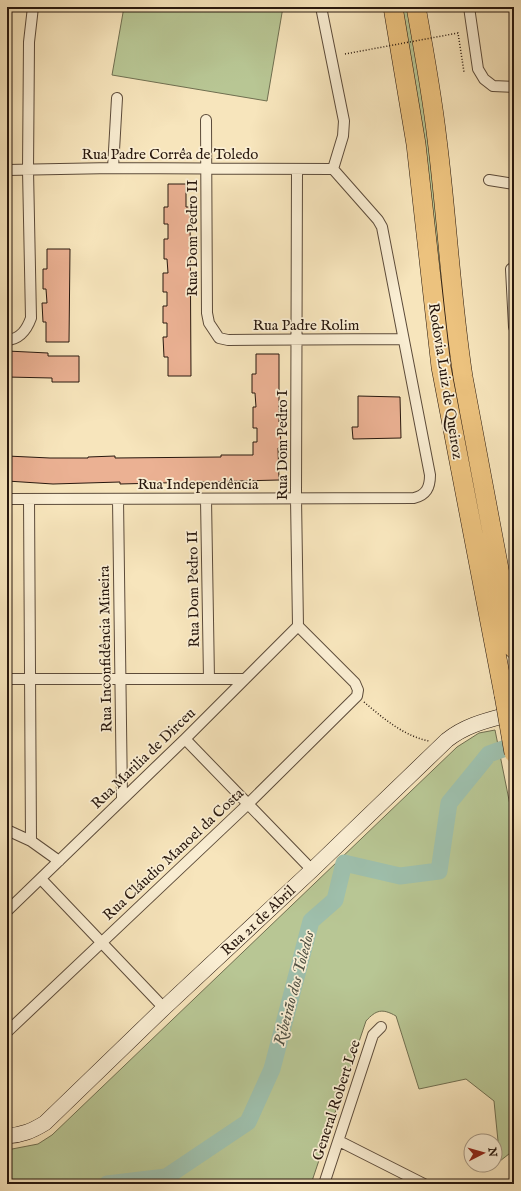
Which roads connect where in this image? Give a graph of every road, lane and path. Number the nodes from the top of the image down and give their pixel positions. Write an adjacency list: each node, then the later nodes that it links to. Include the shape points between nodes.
1 (33, 7): 18 (street, via 29,42)
2 (321, 7): 16 (street, via 344,121 343,136)
3 (384, 7): 14 (highway)
4 (393, 7): 14 (highway, Rodovia Luiz de Queiroz)
5 (416, 7): 11 (highway, Rodovia Luiz de Queiroz)
6 (420, 7): 11 (highway)
7 (469, 7): 10 (street, via 478,69 484,79 494,86)
8 (345, 54): 9 (path, bridge, via 458,33)
9 (464, 72)
10 (514, 87)
11 (432, 96): 35 (highway, Rodovia Luiz de Queiroz, via 459,349)
12 (117, 98): 15 (street)
13 (206, 120): 19 (street, Rua Dom Pedro II)
14 (416, 144): 45 (highway, Rodovia Luiz de Queiroz, bridge, via 441,367)
15 (113, 168): 18 (street, Rua Padre Corrêa de Toledo); 19 (street, Rua Padre Corrêa de Toledo)
16 (333, 169): 20 (street, Rua Padre Corrêa de Toledo); 26 (street, via 382,227)
17 (7, 170): 18 (street, Rua Padre Corrêa de Toledo)
18 (28, 170): 27 (street, via 31,318 27,329 20,336)
19 (207, 170): 20 (street, Rua Padre Corrêa de Toledo); 25 (street, Rua Dom Pedro II, via 207,313)
20 (297, 170): 28 (street, Rua Dom Pedro I)
21 (489, 180): 22 (street)
22 (514, 184)
23 (512, 269): 24 (street)
24 (514, 328)
25 (213, 331): 28 (street, Rua Padre Rolim, via 219,338 228,340)
26 (403, 339): 28 (street, Rua Padre Rolim); 29 (street, Rua Independência, via 430,475 426,492 414,498)
27 (7, 340)
28 (298, 340): 29 (street, Rua Dom Pedro I)
29 (296, 498): 33 (street, Rua Independência); 34 (street, Rua Dom Pedro I)
30 (7, 499): 31 (street, Rua Independência)
31 (29, 499): 32 (street, Rua Independência); 40 (street)
32 (118, 499): 33 (street, Rua Independência); 36 (street, Rua Inconfidência Mineira)
33 (206, 499): 38 (street, Rua Dom Pedro II)
34 (298, 626): 39 (street, Rua Marilia de Dirceu); 41 (street, via 356,683)
35 (514, 649)
36 (121, 678): 38 (street); 40 (street); 46 (street, Rua Inconfidência Mineira)
37 (7, 679): 40 (street)
38 (209, 679): 39 (street)
39 (245, 679): 43 (street, Rua Marilia de Dirceu)
40 (31, 680): 49 (street)
41 (357, 696): 44 (path, via 400,730 414,737); 47 (street, Rua Cláudio Manoel da Costa)
42 (514, 713): 44 (street, Rua 21 de Abril, via 460,730)
43 (185, 739): 46 (street, Rua Marilia de Dirceu); 47 (street)
44 (442, 744): 51 (street, Rua 21 de Abril)
45 (514, 753)
46 (122, 798): 50 (street, Rua Marilia de Dirceu)
47 (247, 805): 51 (street); 54 (street, Rua Cláudio Manoel da Costa)
48 (7, 830): 49 (street)
49 (31, 841): 50 (street)
50 (58, 861): 52 (street, Rua Marilia de Dirceu)
51 (312, 870): 55 (street, Rua 21 de Abril)
52 (41, 879): 53 (street, Rua Marilia de Dirceu); 54 (street)
53 (7, 911)
54 (101, 943): 55 (street); 57 (street, Rua Cláudio Manoel da Costa)
55 (164, 1008): 58 (street, Rua 21 de Abril, via 45,1123 33,1131)
56 (381, 1027): 59 (street, General Robert Lee, via 373,1035)
57 (7, 1032)
58 (7, 1136)
59 (339, 1141): 60 (street, General Robert Lee); 61 (street)
60 (324, 1184)
61 (424, 1184)

